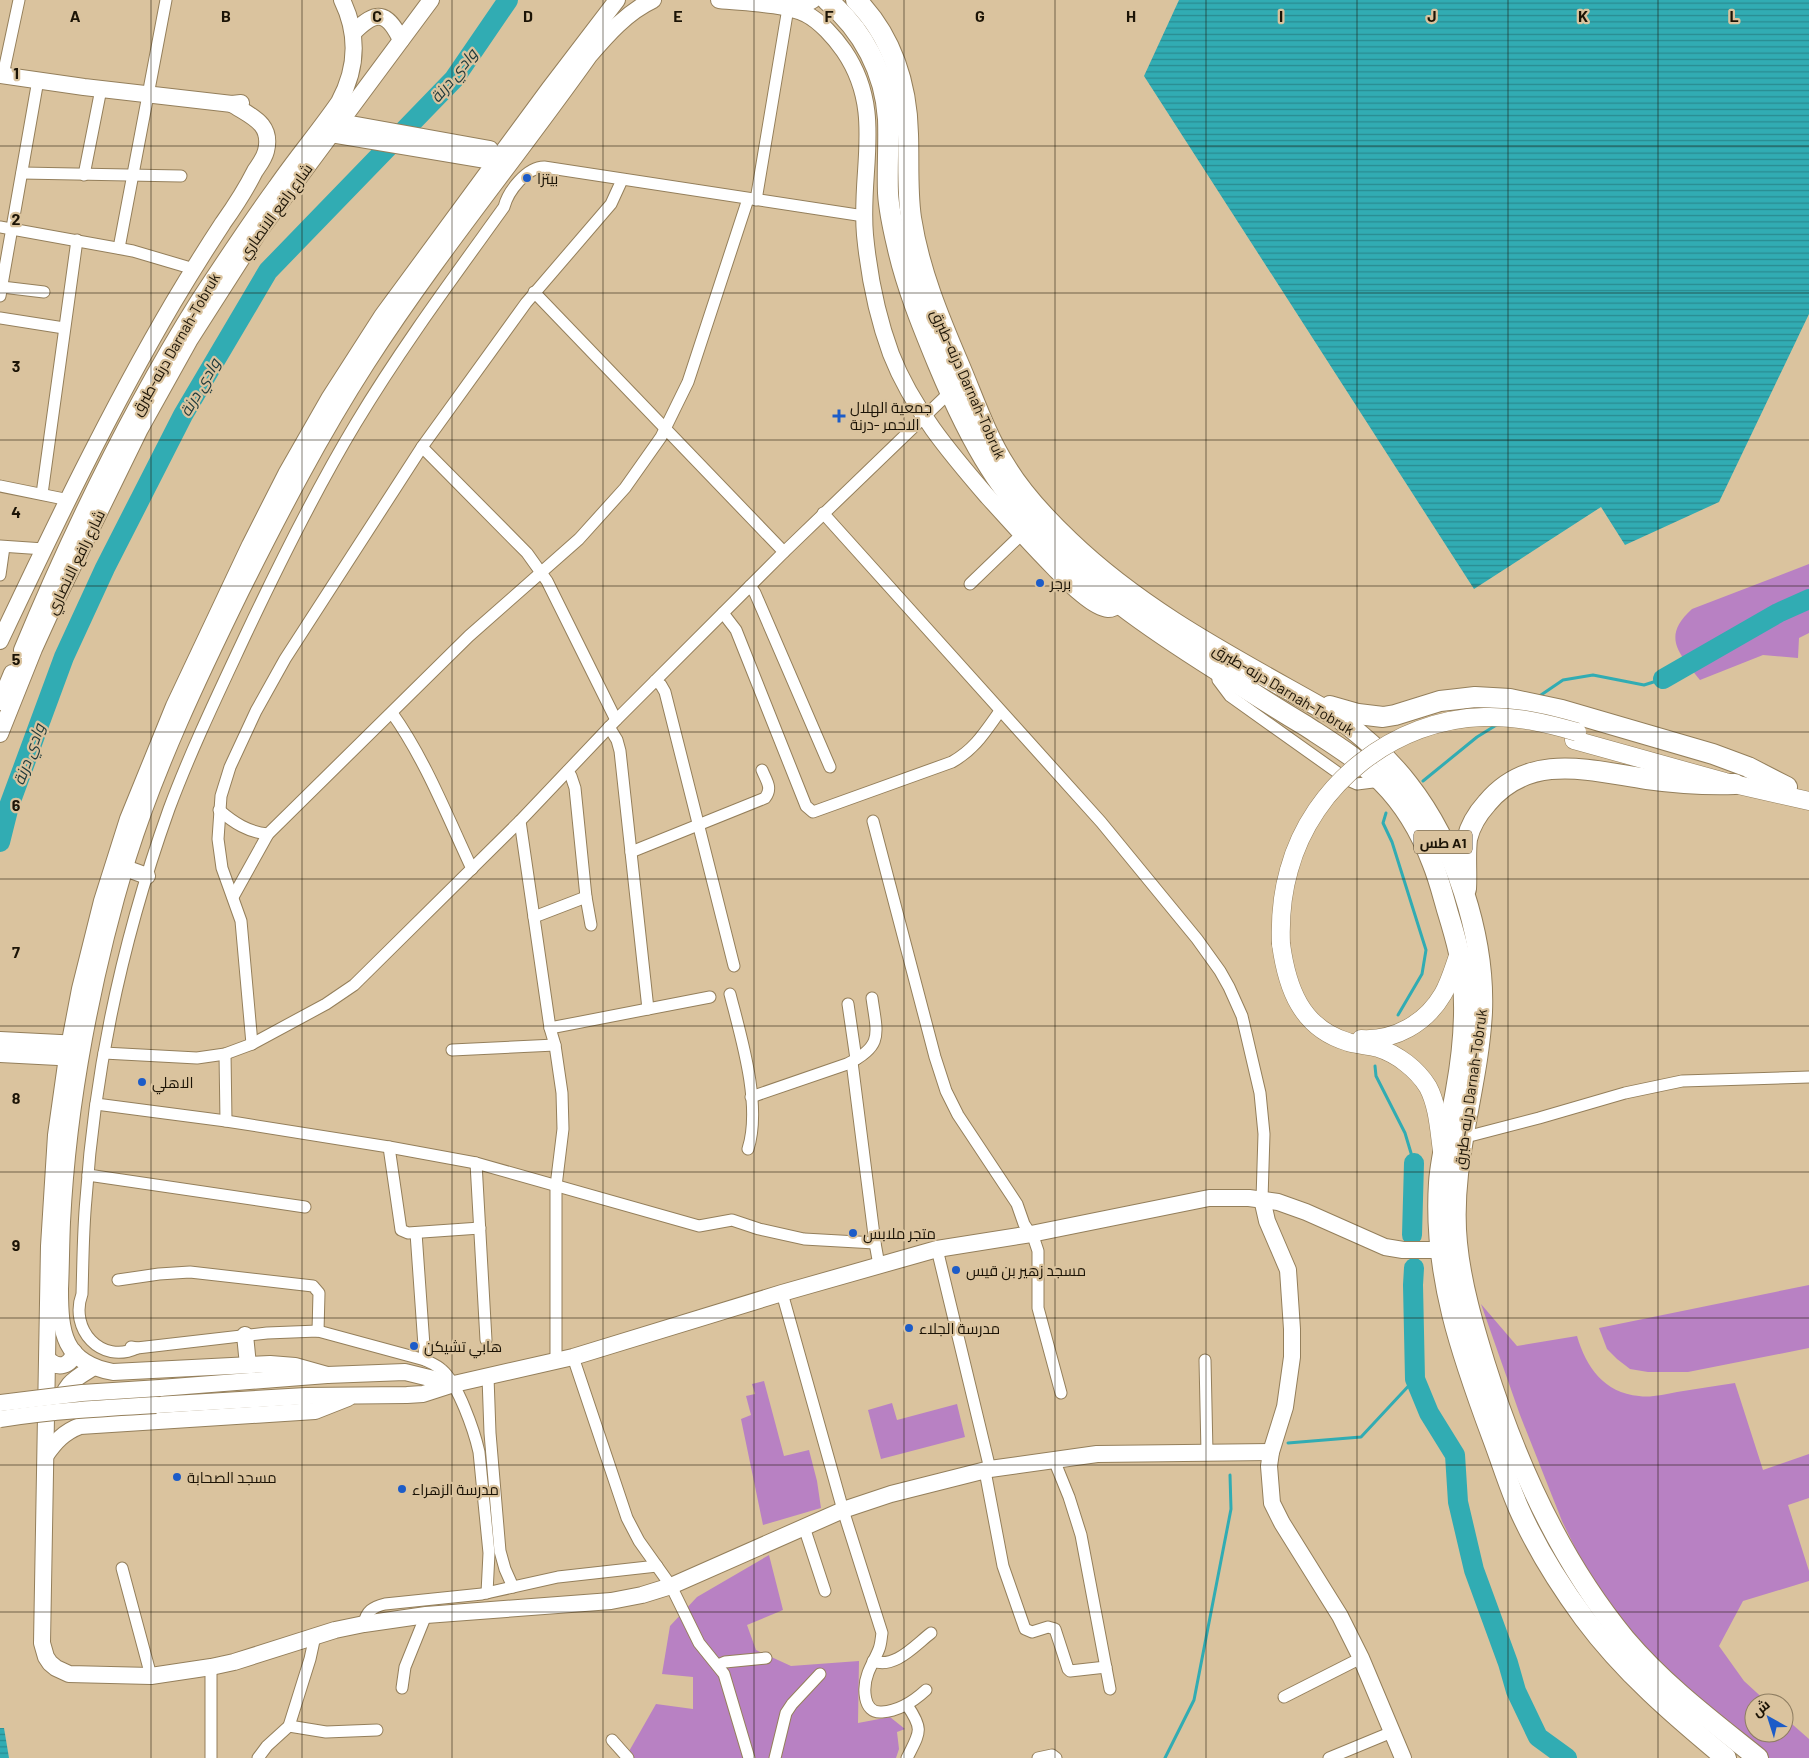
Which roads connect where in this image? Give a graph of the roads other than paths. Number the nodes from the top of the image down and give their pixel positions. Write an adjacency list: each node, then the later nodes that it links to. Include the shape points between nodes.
1 (19, 0): 15 (street)
2 (166, 0): 18 (street)
3 (342, 0): 12 (street, درنه-طبرق Darnah-Tobruk)
4 (431, 0): 13 (street, شارع رافع الانصاري)
5 (617, 0): 20 (street)
6 (653, 0): 20 (street, via 639,7 600,43)
7 (719, 0): 11 (street)
8 (813, 0): 11 (street)
9 (827, 0): 14 (highway, درنه-طبرق Darnah-Tobruk / طس A1, via 863,40)
10 (856, 0): 14 (highway, درنه-طبرق Darnah-Tobruk / طس A1, via 870,16)
11 (788, 8): 26 (street); 27 (street, via 808,15 826,30 856,71 868,117)
12 (354, 32): 13 (street, via 368,19 382,18 392,22); 57 (street, درنه-طبرق Darnah-Tobruk, via 353,69 339,102 248,226 173,343 109,461)
13 (401, 40): 19 (street, شارع رافع الانصاري)
14 (882, 54): 38 (highway, درنه-طبرق Darnah-Tobruk / طس A1, via 881,82 888,117 888,195 898,251 922,326); 60 (highway, درنه-طبرق Darnah-Tobruk / طس A1, via 900,73 906,104 908,195 927,286 984,424 1005,466 1052,524 1117,583 1199,639)
15 (2, 75): 16 (street)
16 (38, 80): 17 (street); 21 (street)
17 (101, 89): 18 (street); 22 (street)
18 (148, 95): 23 (street); 32 (street, via 232,104 256,118 266,137 266,152 249,184)
19 (341, 129): 20 (street); 65 (street, شارع رافع الانصاري, via 234,268 163,384 54,606)
20 (501, 157): 80 (street, via 343,402 278,516 186,706); 100 (street, via 382,316 356,356 305,439 250,545 174,706 134,804 100,910)
21 (22, 174): 22 (street); 29 (street)
22 (84, 174): 23 (street)
23 (133, 176): 24 (street); 31 (street)
24 (181, 176)
25 (622, 180): 26 (street); 35 (street, via 611,204); 82 (street, via 535,168 526,174 507,199 434,304 356,422 310,504 263,598 184,773)
26 (752, 199): 27 (street); 40 (street, via 696,363)
27 (864, 216): 39 (street, via 880,319 892,355)
28 (0, 227): 29 (street)
29 (12, 229): 30 (street); 33 (street)
30 (77, 240): 31 (street); 37 (street)
31 (119, 248): 32 (street)
32 (194, 269): 44 (street, via 139,364)
33 (1, 292): 34 (street)
34 (44, 292)
35 (534, 292): 40 (street); 41 (street)
36 (0, 318): 37 (street)
37 (64, 328): 43 (street)
38 (950, 392): 39 (street); 54 (highway, درنه-طبرق Darnah-Tobruk / طس A1, via 983,458 1004,489 1063,555)
39 (924, 416): 45 (street); 46 (street, via 962,467)
40 (666, 429): 49 (street); 50 (street, via 612,504)
41 (422, 448): 50 (street, via 527,552); 74 (street, via 304,626 270,684 230,768)
42 (0, 486): 43 (street)
43 (42, 494): 44 (street)
44 (69, 500): 48 (street)
45 (823, 513): 49 (street); 62 (street)
46 (1022, 534): 52 (street); 54 (street, via 1087,598 1106,608)
47 (2, 546): 48 (street); 51 (street)
48 (44, 549): 56 (street)
49 (784, 552): 53 (street)
50 (541, 572): 63 (street, via 469,636); 64 (street)
51 (0, 575)
52 (970, 584)
53 (750, 586): 55 (street); 67 (street)
54 (1119, 604): 89 (highway, درنه-طبرق Darnah-Tobruk / طس A1, via 1346,752 1381,781 1415,824 1424,843 1440,883)
55 (723, 613): 59 (street); 62 (street, via 736,630 806,806 813,812 965,755)
56 (12, 616): 57 (street); 58 (street)
57 (34, 622): 61 (street, درنه-طبرق Darnah-Tobruk)
58 (0, 641)
59 (655, 681): 64 (street); 77 (street, via 665,692)
60 (1302, 697): 71 (highway, via 1358,714 1383,717 1440,701 1475,697 1510,699 1562,710 1712,754); 85 (highway, درنه-طبرق Darnah-Tobruk / طس A1, via 1359,733 1407,782 1437,829)
61 (0, 702)
62 (1000, 711): 117 (street, via 1138,866 1197,939 1229,987 1242,1016 1260,1093)
63 (392, 713): 78 (street); 81 (street, via 413,744)
64 (613, 724): 69 (street); 79 (street, via 620,751)
65 (0, 734)
66 (1576, 736): 70 (main road); 71 (main road); 88 (main road, via 1517,726 1465,726 1415,740 1370,766 1330,804 1302,853 1292,888)
67 (830, 767)
68 (762, 770): 77 (street, via 769,788 765,798)
69 (568, 771): 75 (street); 84 (street, via 575,788)
70 (1735, 784): 73 (main road); 85 (highway, via 1703,785 1565,768 1541,770 1518,778 1490,799 1471,828 1467,838)
71 (1787, 787): 72 (main road)
72 (1809, 792)
73 (1809, 801)
74 (219, 810): 78 (street, via 245,829); 83 (street, via 220,854)
75 (520, 821): 81 (street); 86 (street)
76 (873, 821): 121 (street, via 946,1091 970,1134 1017,1204)
77 (698, 825): 79 (street); 90 (street)
78 (268, 834): 83 (street)
79 (631, 852): 95 (street)
80 (125, 868): 82 (street); 100 (street, via 98,976)
81 (472, 869): 98 (street, via 354,985)
82 (147, 876): 102 (street, via 118,984)
83 (233, 897): 98 (street, via 242,921)
84 (586, 897): 86 (street); 87 (street)
85 (1466, 901): 110 (highway, درنه-طبرق Darnah-Tobruk / طس A1, via 1476,934 1482,1012)
86 (534, 918): 96 (street)
87 (591, 925)
88 (1285, 944): 89 (main road, via 1299,991 1312,1011 1335,1030 1364,1039 1390,1037 1426,1015 1444,993); 113 (main road, via 1284,969 1291,991 1312,1021 1339,1039 1389,1052 1411,1067 1424,1082 1436,1113)
89 (1459, 954): 113 (highway, درنه-طبرق Darnah-Tobruk / طس A1, via 1464,990 1462,1043)
90 (734, 966)
91 (730, 994): 107 (street, via 747,1060)
92 (710, 997): 95 (street)
93 (872, 998): 105 (street, via 876,1038 870,1048)
94 (848, 1004): 105 (street)
95 (648, 1009): 96 (street)
96 (550, 1028): 99 (street)
97 (0, 1040): 100 (street)
98 (252, 1044): 104 (street)
99 (555, 1045): 101 (street); 116 (street, via 563,1129)
100 (69, 1050): 103 (street); 131 (street, via 70,1126 61,1242 60,1320 65,1338); 133 (street, via 52,1181)
101 (452, 1050)
102 (104, 1053): 104 (street, via 197,1058); 108 (street)
103 (0, 1054)
104 (225, 1054): 109 (street)
105 (854, 1061): 107 (street); 122 (street)
106 (1809, 1077): 110 (street, via 1682,1081 1624,1093)
107 (751, 1097): 112 (street, via 752,1131)
108 (96, 1104): 109 (street); 115 (street)
109 (226, 1121): 111 (street)
110 (1462, 1138): 192 (highway, درنه-طبرق Darnah-Tobruk / طس A1, via 1455,1211 1461,1273 1491,1383 1547,1519 1587,1589 1627,1641 1684,1698)
111 (389, 1146): 114 (street); 120 (street, via 399,1228 406,1233)
112 (748, 1148)
113 (1442, 1156): 124 (highway, درنه-طبرق Darnah-Tobruk / طس A1)
114 (476, 1163): 116 (street); 119 (street)
115 (88, 1175): 118 (street); 129 (street, via 80,1302 81,1324 90,1341 102,1349 126,1353 136,1348)
116 (556, 1186): 122 (street, via 699,1226 732,1220 804,1239); 136 (street)
117 (1270, 1201): 121 (street, via 1209,1198); 124 (street, via 1306,1212 1385,1247); 147 (street, via 1276,1215 1270,1227 1288,1270 1292,1329 1285,1407)
118 (305, 1207)
119 (480, 1228): 120 (street); 130 (street)
120 (416, 1233): 134 (street)
121 (1031, 1234): 123 (street); 142 (street, via 1038,1251 1038,1308)
122 (875, 1243): 125 (street)
123 (937, 1249): 125 (street); 151 (street)
124 (1440, 1250): 191 (highway, درنه-طبرق Darnah-Tobruk / طس A1, via 1450,1305 1472,1386 1519,1509 1538,1545 1582,1615 1621,1662 1669,1711)
125 (879, 1265): 127 (street)
126 (118, 1280): 128 (street, via 190,1272 313,1286 318,1293)
127 (782, 1293): 132 (street); 152 (street)
128 (318, 1331): 129 (street); 134 (street)
129 (245, 1335): 137 (street)
130 (486, 1340)
131 (74, 1352): 133 (street, via 64,1365); 138 (street)
132 (573, 1358): 136 (street); 154 (street, via 627,1518)
133 (48, 1359): 149 (street)
134 (426, 1360): 141 (street, via 443,1370)
135 (1205, 1360): 148 (street)
136 (556, 1361): 140 (street)
137 (248, 1365): 138 (street, via 113,1372); 139 (street, via 283,1364)
138 (94, 1367): 146 (street, via 73,1380 63,1395 65,1414)
139 (327, 1375): 141 (street, via 404,1372); 144 (street, bridge, via 82,1393)
140 (488, 1377): 141 (street); 157 (street, via 488,1414 500,1551)
141 (454, 1384): 143 (street, via 407,1395); 159 (street, via 479,1452 489,1553)
142 (1061, 1394)
143 (354, 1396): 145 (street, bridge, via 255,1398 82,1409); 146 (street, via 315,1411)
144 (0, 1403)
145 (0, 1419)
146 (80, 1426): 149 (street, via 58,1438)
147 (1271, 1452): 148 (street); 165 (street, via 1272,1503 1326,1591)
148 (1207, 1453): 150 (street, via 1097,1454)
149 (46, 1456): 171 (street, via 42,1643 46,1657 56,1668 69,1674)
150 (1054, 1460): 151 (street); 169 (street, via 1081,1535)
151 (988, 1470): 152 (street, via 891,1494); 169 (street, via 1003,1566 1025,1629 1032,1632 1050,1627 1055,1629 1070,1670)
152 (843, 1510): 153 (street); 166 (street, via 882,1634)
153 (804, 1527): 156 (street); 158 (street)
154 (657, 1566): 156 (street); 157 (street, via 558,1577)
155 (122, 1568): 171 (street)
156 (672, 1586): 160 (street, via 611,1601); 167 (street, via 699,1643)
157 (513, 1587): 159 (street)
158 (825, 1591)
159 (487, 1593): 161 (street, via 375,1606 365,1616)
160 (426, 1615): 161 (street); 172 (street, via 405,1667)
161 (364, 1624): 163 (street)
162 (931, 1634): 166 (street, via 892,1662 880,1664)
163 (315, 1636): 168 (street); 177 (street)
164 (766, 1658): 167 (street)
165 (1361, 1658): 175 (street); 179 (street)
166 (873, 1661): 176 (street, via 865,1684 870,1708 881,1712)
167 (718, 1665): 184 (street, via 726,1678)
168 (211, 1667): 171 (street); 181 (street)
169 (1106, 1667): 173 (street)
170 (820, 1674): 185 (street, via 786,1713)
171 (151, 1676)
172 (402, 1688)
173 (1110, 1689)
174 (926, 1690): 176 (street)
175 (1284, 1697)
176 (907, 1705): 186 (street, via 918,1722 919,1731)
177 (288, 1726): 178 (street, via 326,1732); 182 (street)
178 (378, 1730)
179 (1392, 1732): 189 (street); 190 (street)
180 (612, 1740): 183 (street)
181 (211, 1758)
182 (258, 1758)
183 (628, 1758)
184 (749, 1758)
185 (775, 1758)
186 (907, 1758)
187 (1038, 1758): 188 (street, via 1052,1755)
188 (1056, 1758)
189 (1329, 1758)
190 (1403, 1758)
191 (1726, 1758)
192 (1758, 1758)

